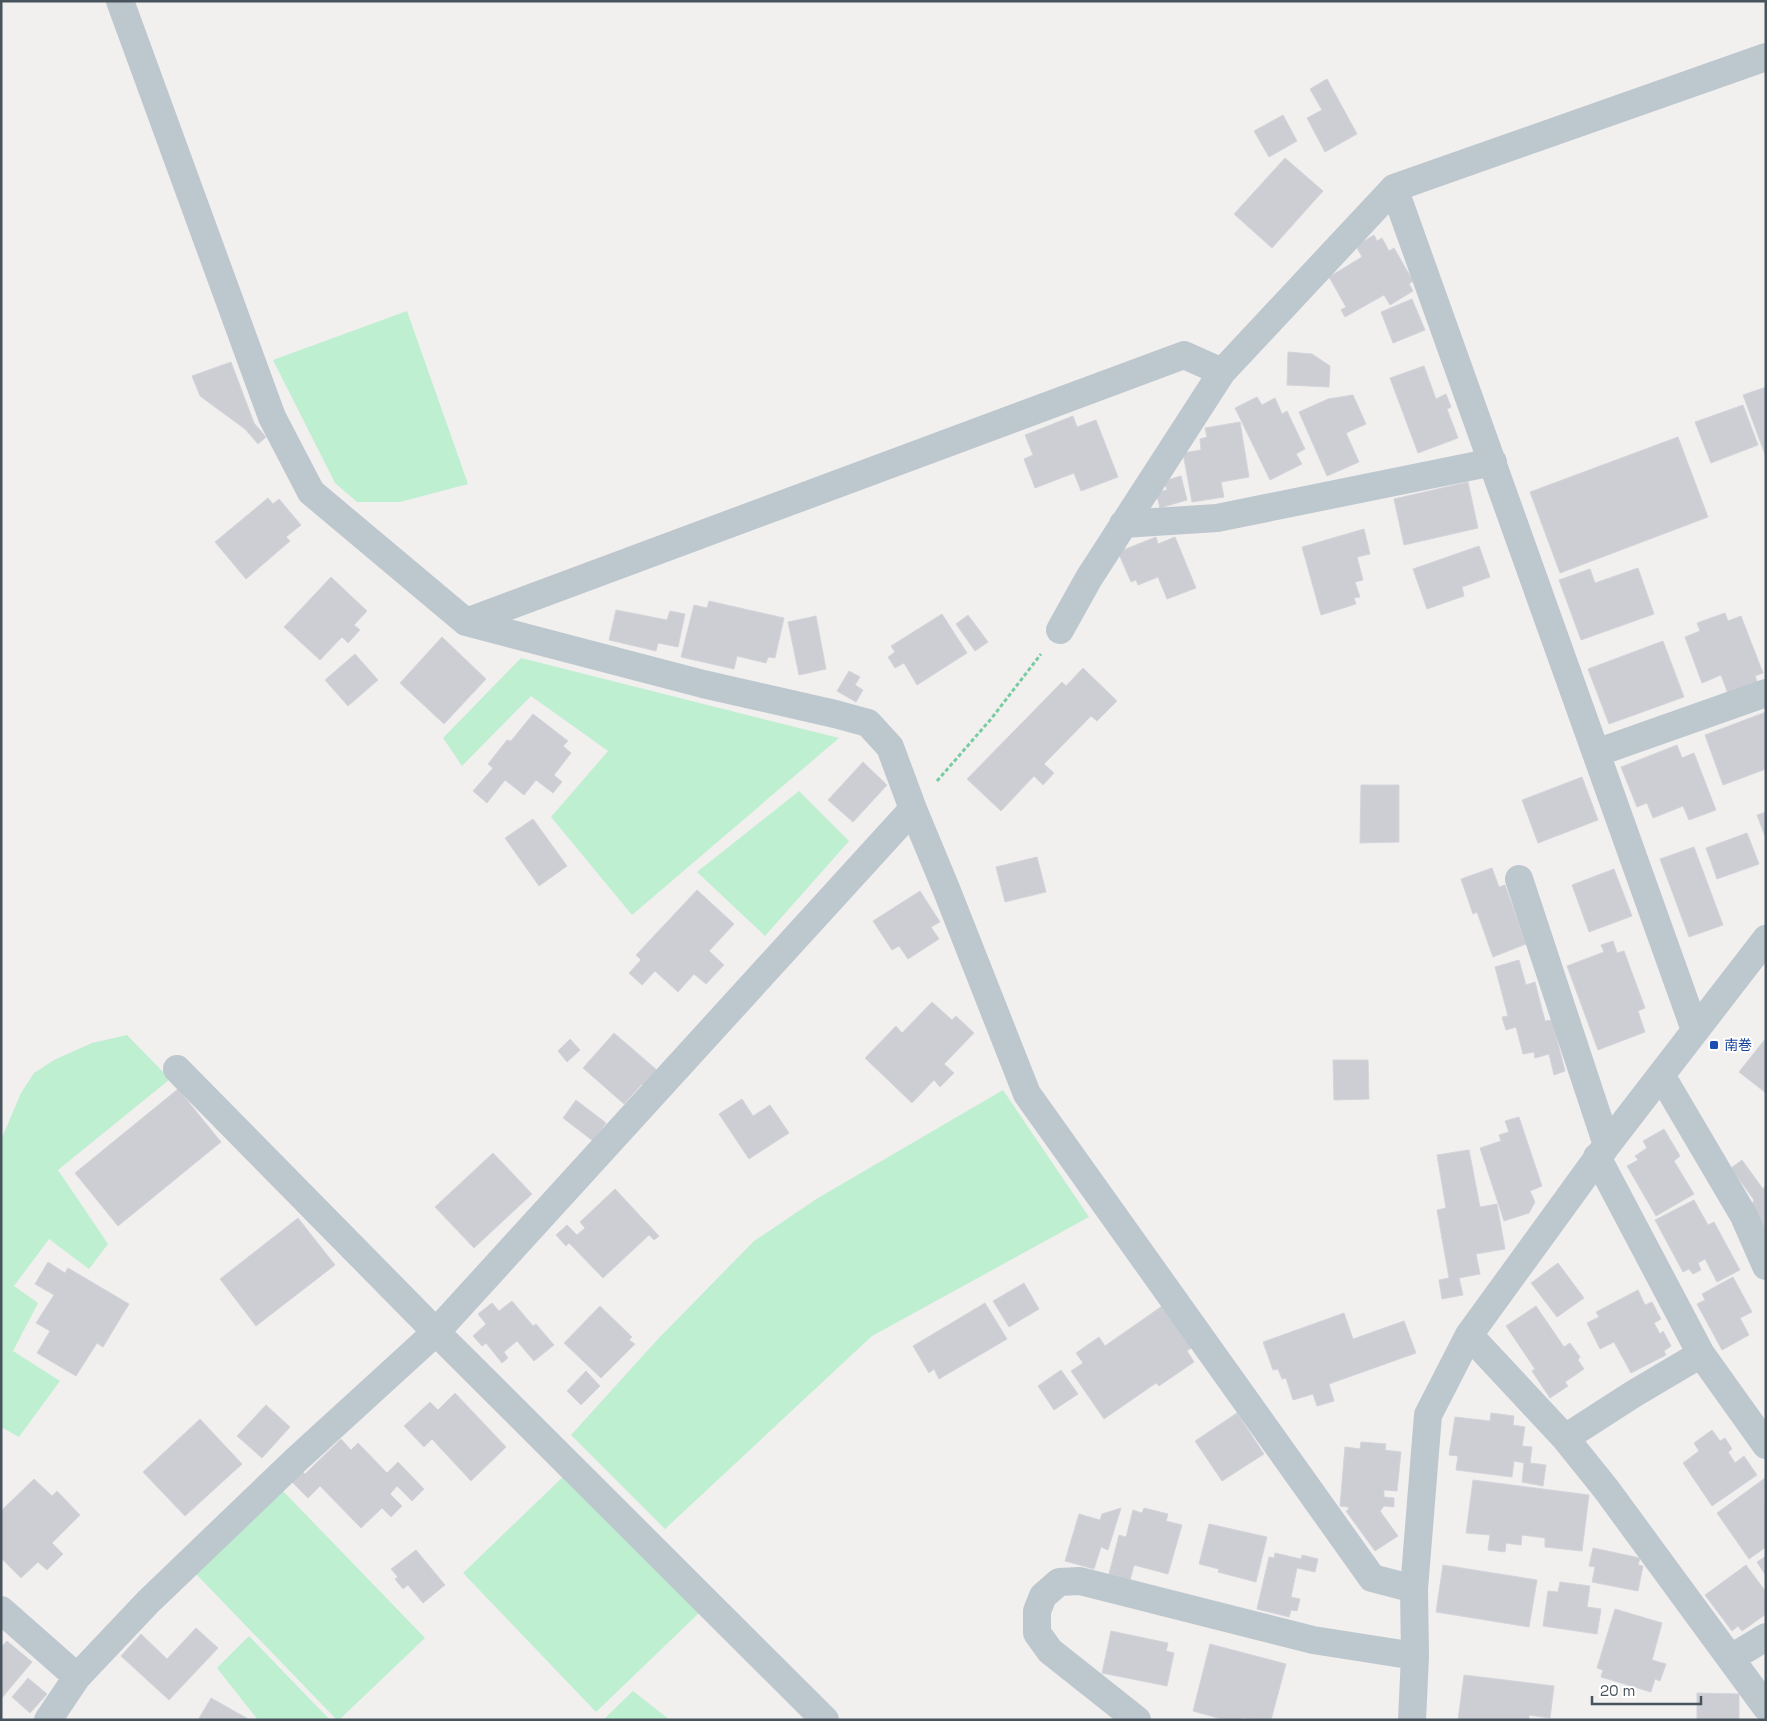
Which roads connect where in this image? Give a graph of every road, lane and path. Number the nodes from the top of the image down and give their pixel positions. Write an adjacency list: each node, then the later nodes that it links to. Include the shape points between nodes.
1 (120, 1): 7 (street, via 272,417 311,492)
2 (1766, 57): 3 (street)
3 (1394, 188): 4 (street); 5 (street)
4 (1222, 372): 6 (street); 7 (street, via 1184,355)
5 (1492, 462): 6 (street, via 1217,518); 10 (street)
6 (1123, 524): 8 (street)
7 (466, 622): 11 (street, via 868,723 890,747)
8 (1060, 630): 11 (path, via 991,719)
9 (1766, 693): 10 (street)
10 (1596, 753): 14 (street)
11 (912, 809): 19 (street); 24 (street, via 1027,1094 1372,1578)
12 (1519, 879): 17 (street)
13 (1766, 939): 14 (street)
14 (1695, 1030): 16 (street)
15 (177, 1069): 19 (street)
16 (1661, 1075): 17 (street); 18 (street, via 1744,1216)
17 (1602, 1151): 20 (street); 21 (street)
18 (1766, 1266)
19 (436, 1332): 29 (street, via 148,1602); 32 (street)
20 (1469, 1335): 22 (street); 24 (street, via 1428,1415)
21 (1701, 1354): 22 (street); 23 (street)
22 (1565, 1438): 28 (street)
23 (1766, 1445)
24 (1414, 1589): 27 (street)
25 (1, 1610): 29 (street)
26 (1766, 1637): 28 (street)
27 (1415, 1656): 33 (street, via 1313,1640 1080,1581 1059,1582 1043,1596 1037,1612 1037,1633 1050,1652); 34 (street)
28 (1731, 1658): 30 (street)
29 (77, 1677): 31 (street)
30 (1766, 1707)
31 (48, 1720)
32 (825, 1720)
33 (1137, 1720)
34 (1412, 1720)

